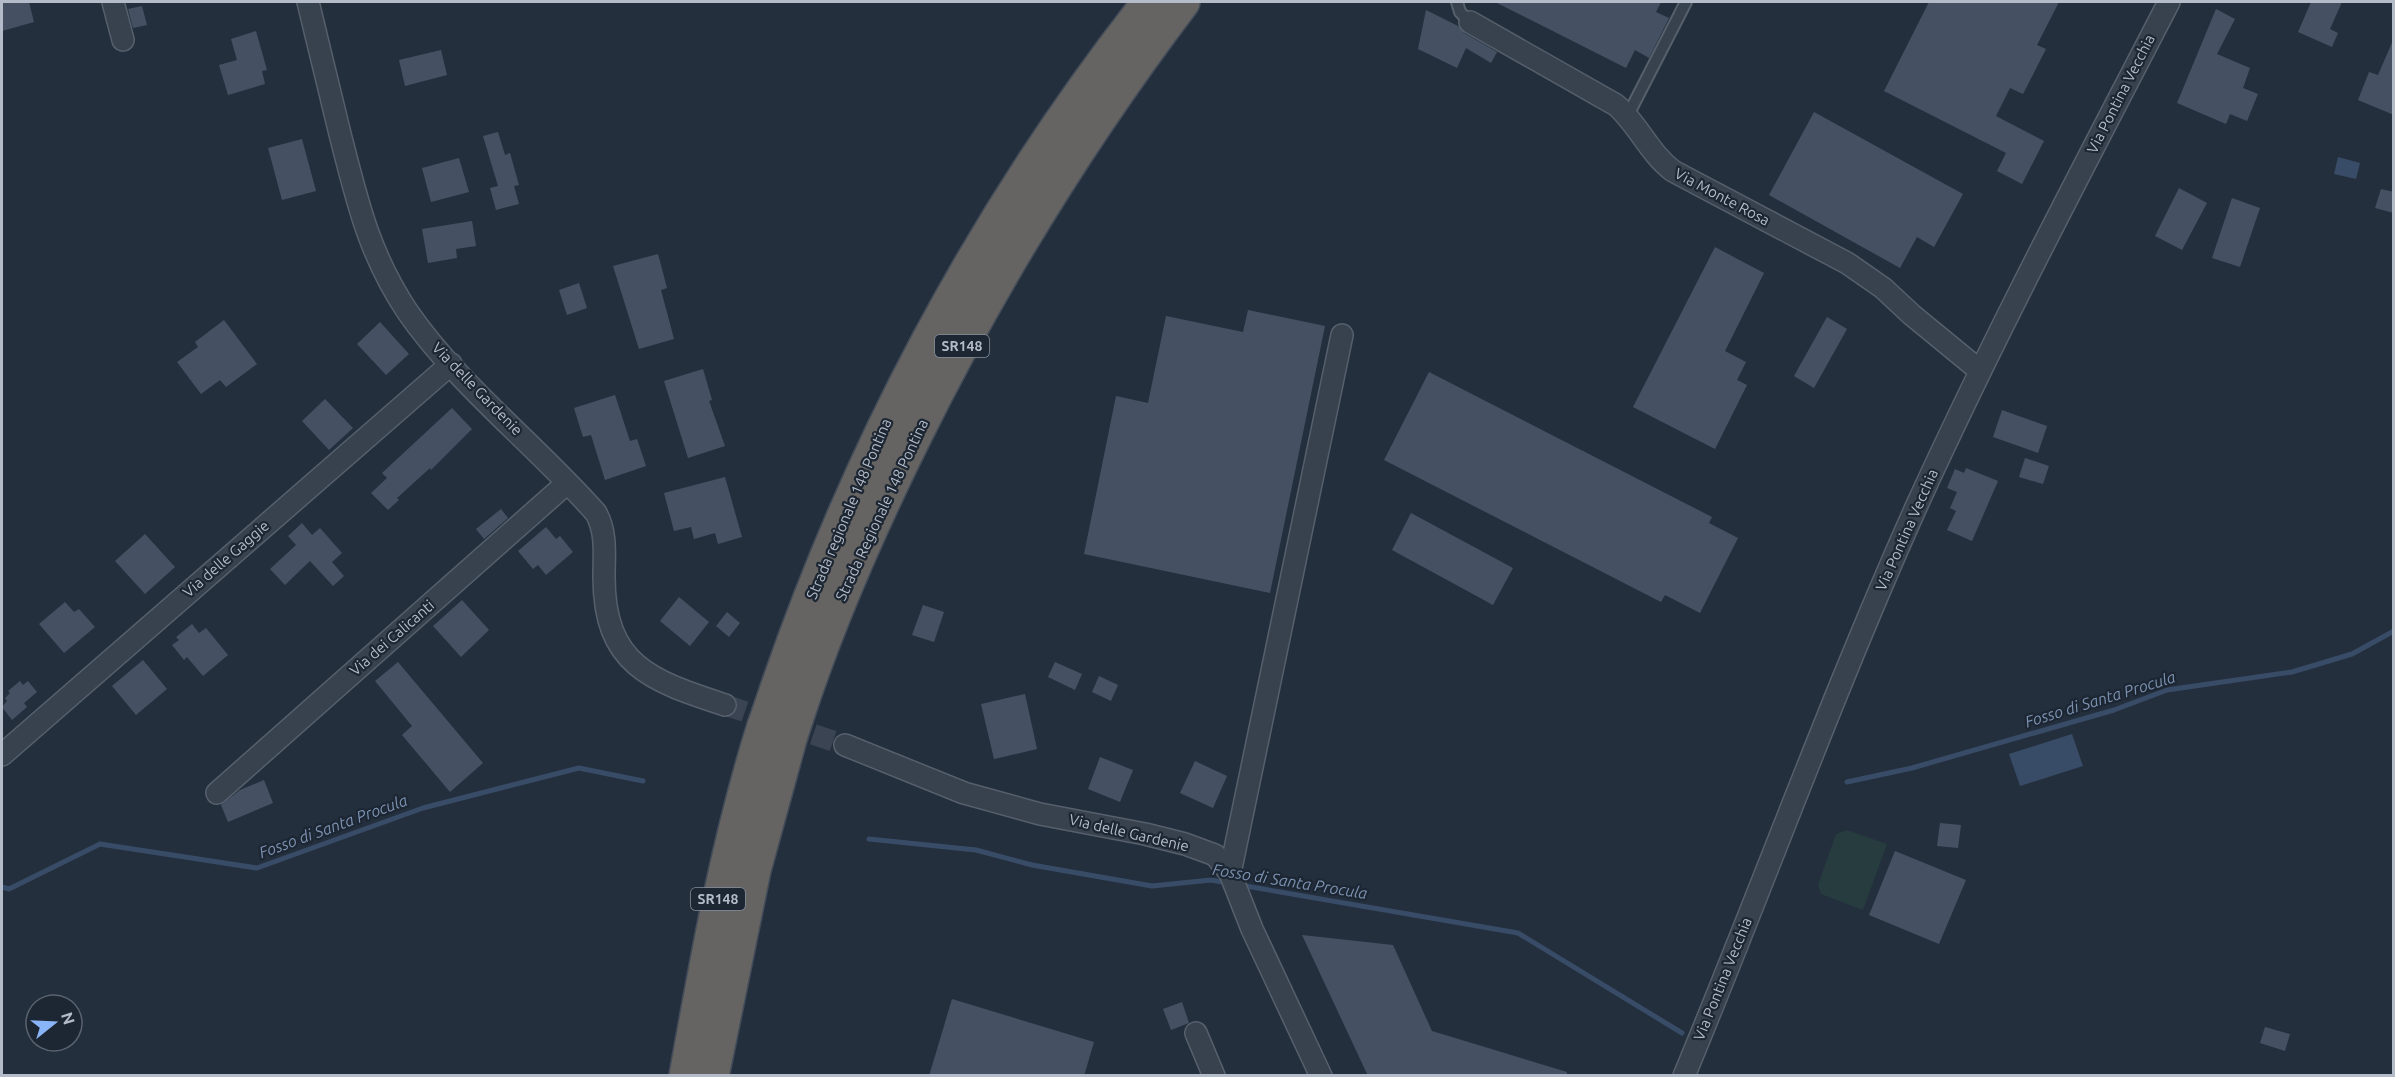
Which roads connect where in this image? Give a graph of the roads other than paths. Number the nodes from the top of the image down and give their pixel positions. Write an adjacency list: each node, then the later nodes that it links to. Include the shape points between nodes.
1 (113, 2): 9 (street)
2 (308, 2): 12 (street, Via delle Gardenie, via 359,211 371,245 407,310)
3 (1149, 2): 16 (highway, Strada regionale 148 Pontina / SR148, via 1089,81 1022,182 923,347 832,547)
4 (1184, 2): 16 (highway, Strada Regionale 148 Pontina / SR148, via 1069,163 976,319 888,492 827,633)
5 (1457, 2): 8 (lane)
6 (1686, 2): 10 (lane)
7 (2169, 2): 13 (street, Via Pontina Vecchia)
8 (1470, 22): 10 (street, Via Monte Rosa, via 1607,99)
9 (123, 40)
10 (1628, 117): 13 (street, Via Monte Rosa, via 1652,152 1673,171 1855,268)
11 (1342, 335): 20 (street)
12 (450, 364): 14 (street, Via delle Gardenie); 18 (street, Via delle Gaggie)
13 (1979, 370): 26 (street, Via Pontina Vecchia, via 1855,650)
14 (567, 483): 15 (street, Via delle Gardenie, via 596,513 602,526 605,597 611,624 629,658 653,678); 19 (street, Via dei Calicanti)
15 (725, 705)
16 (780, 723): 22 (highway, Strada regionale 148 Pontina / SR148, via 737,818); 23 (highway, Strada Regionale 148 Pontina / SR148)
17 (845, 745): 20 (street, Via delle Gardenie, via 964,793 1040,814 1195,847 1215,855)
18 (2, 755)
19 (217, 793)
20 (1230, 873): 25 (street, Via delle Gardenie)
21 (1196, 1033): 24 (street)
22 (686, 1076)
23 (712, 1076)
24 (1214, 1076)
25 (1321, 1076)
26 (1684, 1076)

